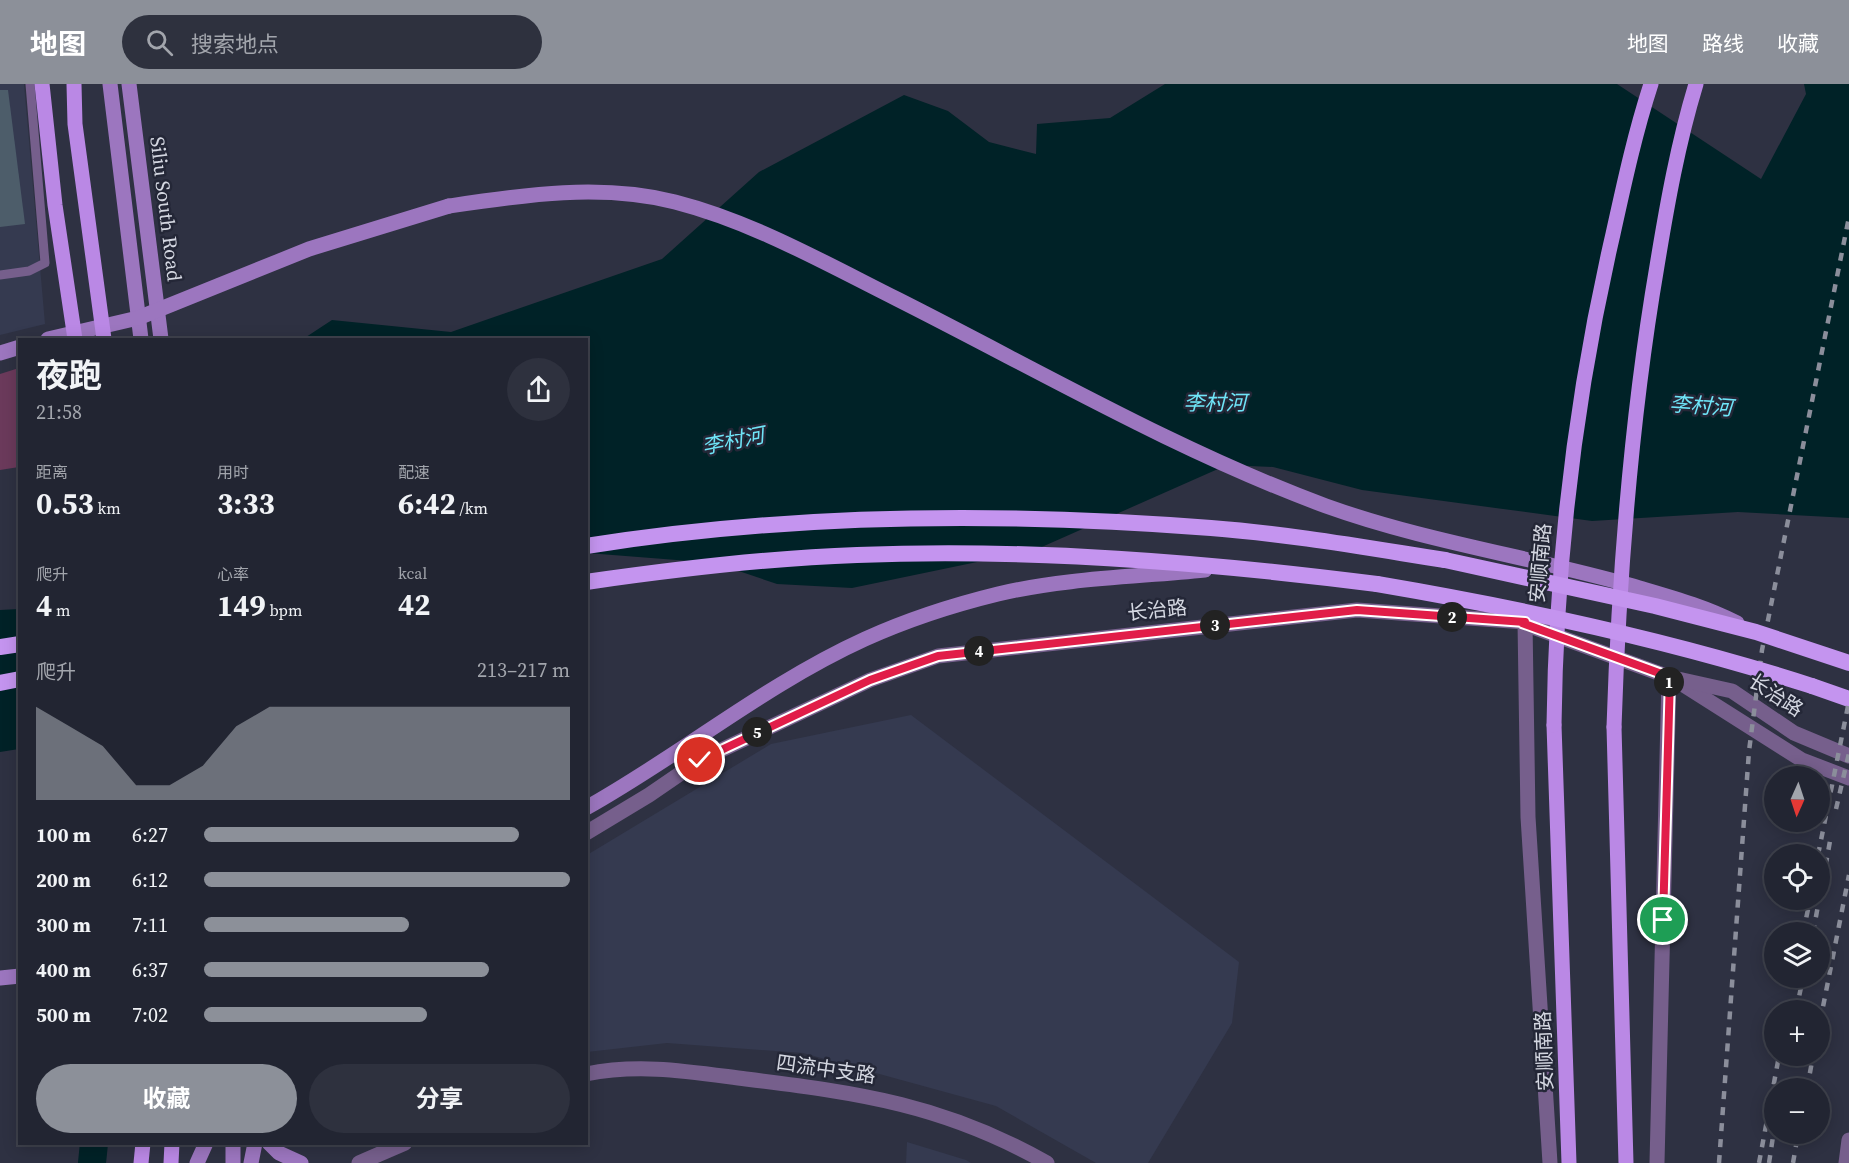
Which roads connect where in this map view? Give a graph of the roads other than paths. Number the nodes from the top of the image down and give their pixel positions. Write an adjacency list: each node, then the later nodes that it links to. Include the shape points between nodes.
1 (30, 84): 8 (lane, via 45,263 28,271)
2 (42, 84): 12 (main road, bridge)
3 (74, 84): 13 (main road, bridge, via 75,124)
4 (110, 84): 10 (main road, Siliu South Road)
5 (129, 84): 9 (main road, Siliu South Road)
6 (1651, 84): 54 (main road, 安顺南路, bridge, via 1595,312 1572,449 1556,623 1554,725)
7 (1696, 84): 55 (main road, bridge, via 1668,202 1646,331 1621,566 1614,727)
8 (0, 275)
9 (157, 309): 10 (main road); 15 (main road, Siliu South Road); 22 (main road, bridge, via 309,249 449,206 578,192 627,194 675,202 782,241 1145,425 1327,506 1387,526 1588,573 1694,603)
10 (138, 318): 11 (main road); 14 (main road, Siliu South Road)
11 (53, 338)
12 (75, 338)
13 (104, 338)
14 (141, 338)
15 (161, 338)
16 (18, 348): 17 (main road)
17 (0, 353)
18 (588, 546): 22 (highway, bridge, via 762,526 880,518 1031,518 1213,528 1445,560)
19 (1237, 566): 20 (highway, via 1037,555 858,555 765,561); 29 (highway, bridge, via 1483,602 1656,640); 32 (main road, via 999,594 924,616 821,661)
20 (588, 582)
21 (1525, 622): 26 (street, 长治路, via 1522,623); 33 (street, 长治路, via 1357,610 938,656 840,694 700,760); 53 (street, via 1528,817)
22 (1756, 632): 25 (highway, bridge)
23 (18, 644): 24 (highway)
24 (0, 647)
25 (1849, 663)
26 (1670, 677): 30 (street, 长治路, via 1732,691 1794,733); 31 (street, via 1802,760); 56 (street)
27 (18, 679): 28 (highway)
28 (0, 683)
29 (1849, 699)
30 (1849, 756)
31 (1849, 778)
32 (588, 807)
33 (588, 832)
34 (18, 976): 35 (main road)
35 (0, 978)
36 (588, 1074): 52 (street, 四流中支路, via 621,1067 668,1069 841,1090 941,1114 1009,1141)
37 (1849, 1140): 57 (street)
38 (143, 1145): 45 (main road)
39 (172, 1145): 46 (main road)
40 (205, 1145): 47 (main road)
41 (233, 1145): 48 (main road)
42 (255, 1145): 49 (main road)
43 (272, 1145): 50 (main road, via 279,1153)
44 (400, 1145): 51 (street)
45 (141, 1163)
46 (171, 1163)
47 (197, 1163)
48 (233, 1163)
49 (251, 1163)
50 (301, 1163)
51 (359, 1163)
52 (1047, 1163)
53 (1551, 1163)
54 (1569, 1163)
55 (1626, 1163)
56 (1657, 1163)
57 (1846, 1163)

